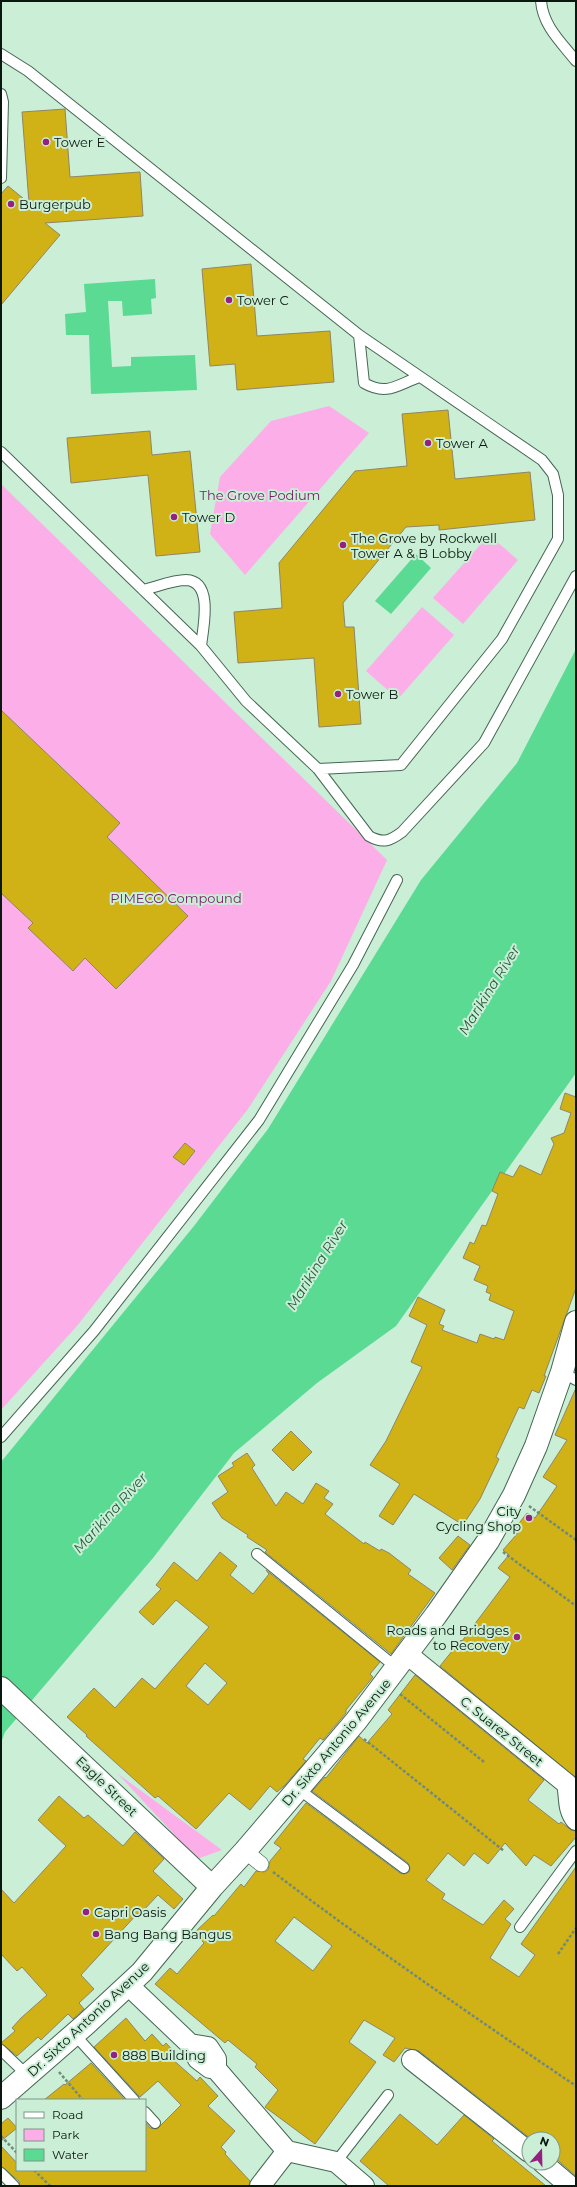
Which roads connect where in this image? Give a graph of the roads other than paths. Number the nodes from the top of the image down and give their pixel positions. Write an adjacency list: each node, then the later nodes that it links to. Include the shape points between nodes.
1 (541, 1): 3 (lane, via 542,14 548,27)
2 (1, 54): 6 (lane, via 28,71)
3 (576, 61)
4 (1, 94): 5 (lane)
5 (1, 178)
6 (360, 335): 7 (lane); 7 (lane, via 364,383 385,390)
7 (419, 377): 12 (lane, via 542,460 553,474 558,495 558,539 502,639 401,765)
8 (1, 452): 10 (lane)
9 (576, 576): 12 (lane, via 484,743 402,832 390,840 379,842 369,836)
10 (143, 590): 11 (lane); 11 (lane, via 187,580 200,587 206,600)
11 (201, 646): 12 (lane, via 246,701)
12 (318, 769)
13 (397, 880): 16 (lane, via 349,971 259,1120 94,1331)
14 (576, 1324): 15 (main road, Dr. Sixto Antonio Avenue)
15 (569, 1376): 18 (main road, Dr. Sixto Antonio Avenue, via 514,1496 488,1541)
16 (1, 1437)
17 (257, 1554): 18 (lane)
18 (397, 1668): 20 (main road, Dr. Sixto Antonio Avenue); 21 (street, C. Suarez Street, via 567,1784)
19 (1, 1688): 25 (main road, Eagle Street)
20 (297, 1788): 24 (lane); 25 (main road, Dr. Sixto Antonio Avenue, via 253,1857)
21 (572, 1797): 22 (street, C. Suarez Street, via 572,1815)
22 (576, 1820)
23 (576, 1852): 26 (lane)
24 (404, 1868)
25 (212, 1887): 27 (main road, Dr. Sixto Antonio Avenue, via 142,1972)
26 (520, 1927)
27 (128, 1985): 28 (main road, Dr. Sixto Antonio Avenue); 38 (street, via 190,2044 208,2047 216,2059 216,2069)
28 (74, 2034): 31 (main road, Dr. Sixto Antonio Avenue); 34 (lane)
29 (1, 2050): 31 (lane)
30 (412, 2060): 37 (street)
31 (27, 2075): 33 (main road, Dr. Sixto Antonio Avenue)
32 (388, 2095): 39 (lane)
33 (1, 2098)
34 (133, 2099)
35 (146, 2113): 36 (lane)
36 (156, 2123)
37 (521, 2146)
38 (287, 2151): 39 (street); 43 (street)
39 (336, 2162): 44 (street)
40 (552, 2171): 45 (street)
41 (1, 2173): 42 (lane)
42 (14, 2186)
43 (260, 2186)
44 (364, 2186)
45 (570, 2186)

